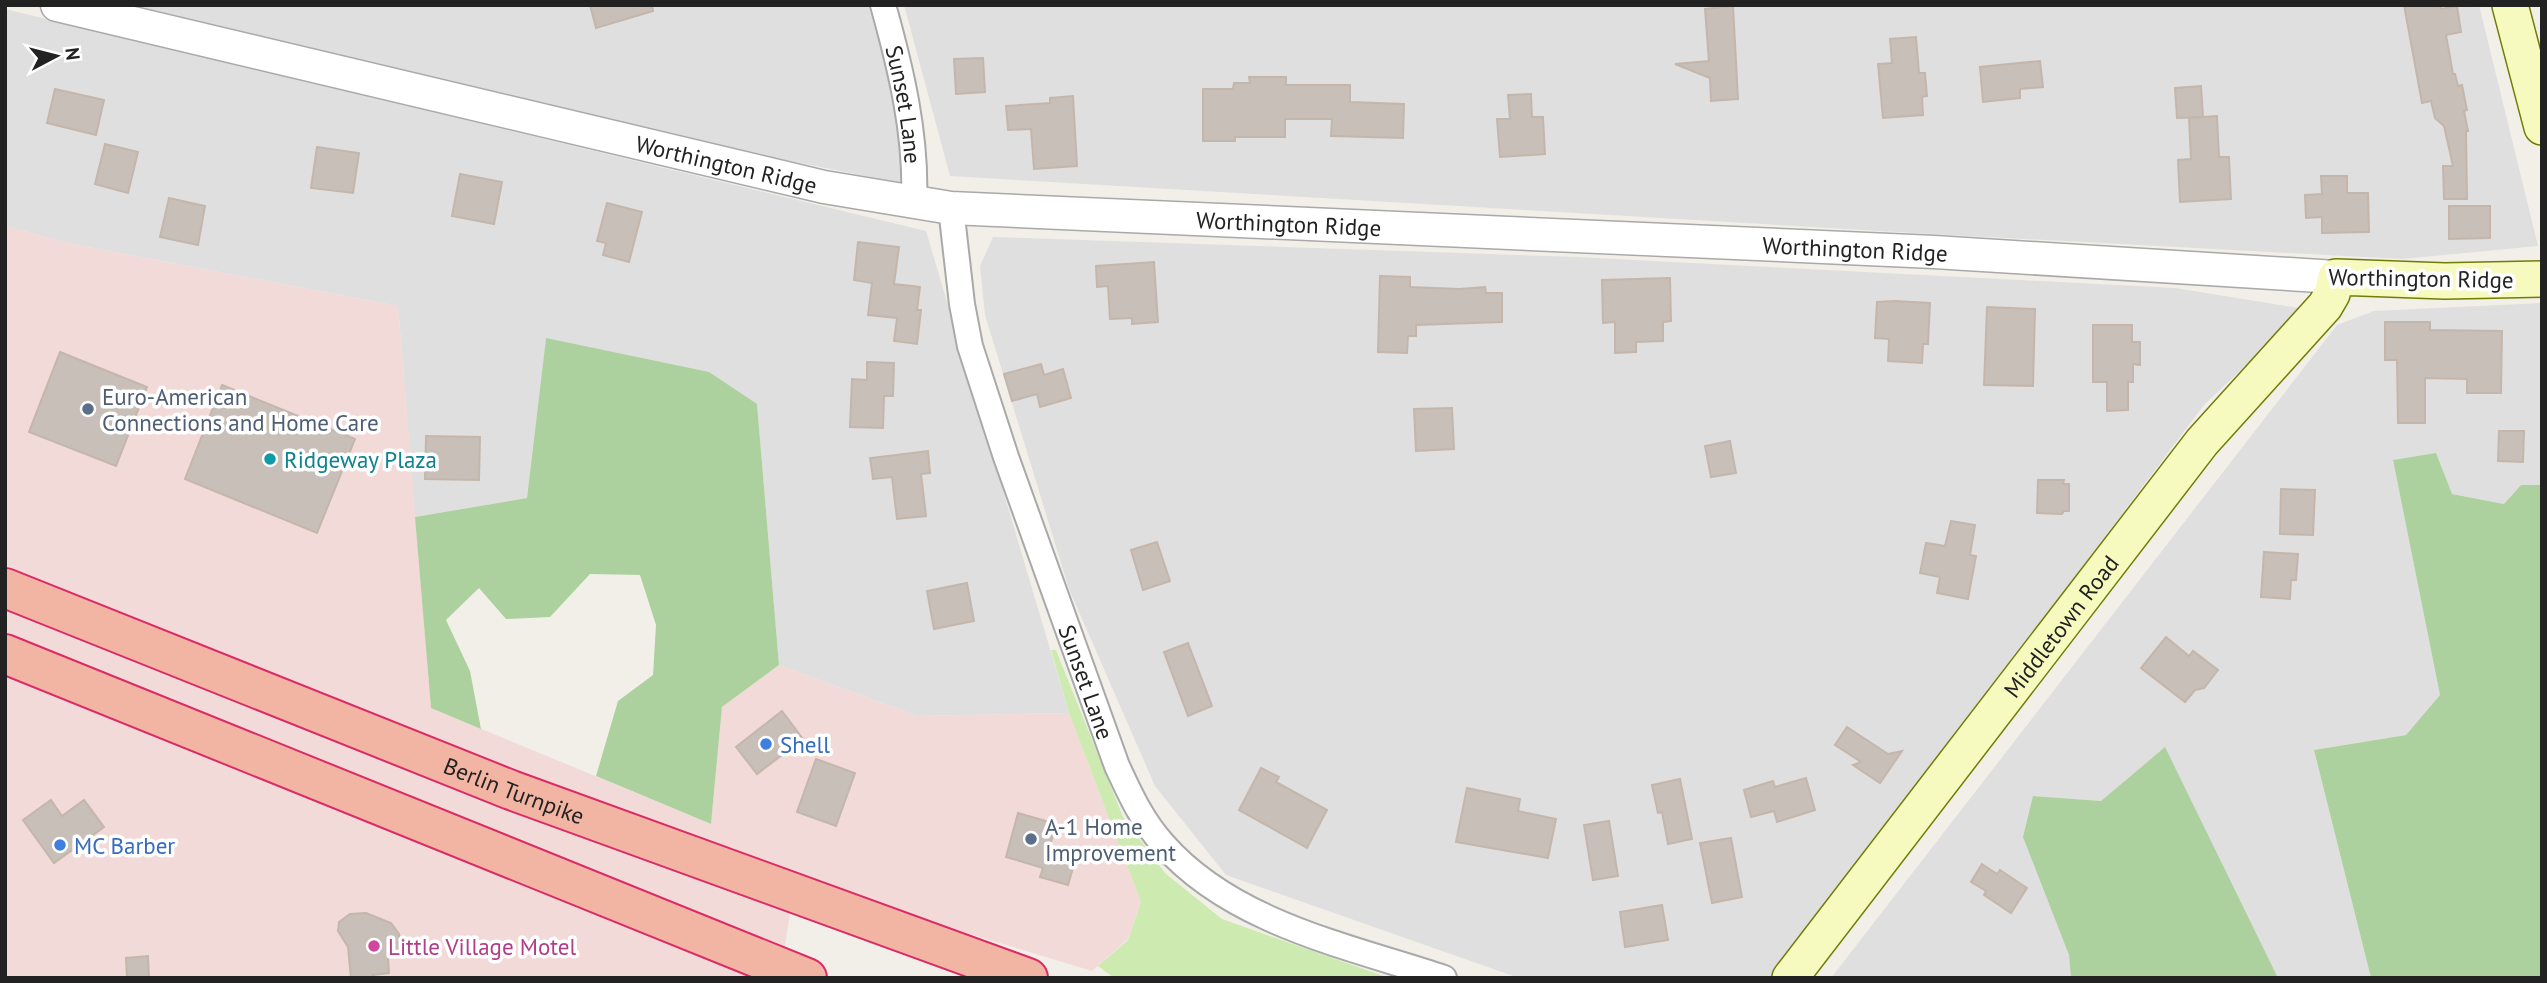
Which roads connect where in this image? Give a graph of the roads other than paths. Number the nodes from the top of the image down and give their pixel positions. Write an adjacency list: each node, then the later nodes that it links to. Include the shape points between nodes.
1 (57, 5): 5 (street, Worthington Ridge, via 811,184)
2 (883, 5): 5 (street, Sunset Lane, via 914,152)
3 (2510, 5): 4 (main road)
4 (2542, 127)
5 (914, 202): 6 (street, Worthington Ridge)
6 (951, 208): 7 (street, Worthington Ridge, via 1921,251); 13 (street, Sunset Lane, via 962,304 981,382 1117,766 1137,809 1162,844 1224,897 1308,933)
7 (2336, 277): 8 (main road, Worthington Ridge); 14 (main road, Middletown Road, via 2325,306 2202,442)
8 (2542, 279)
9 (5, 588): 12 (highway, Berlin Turnpike, via 511,790)
10 (5, 654): 11 (highway)
11 (807, 978)
12 (1028, 978)
13 (1444, 978)
14 (1790, 978)

